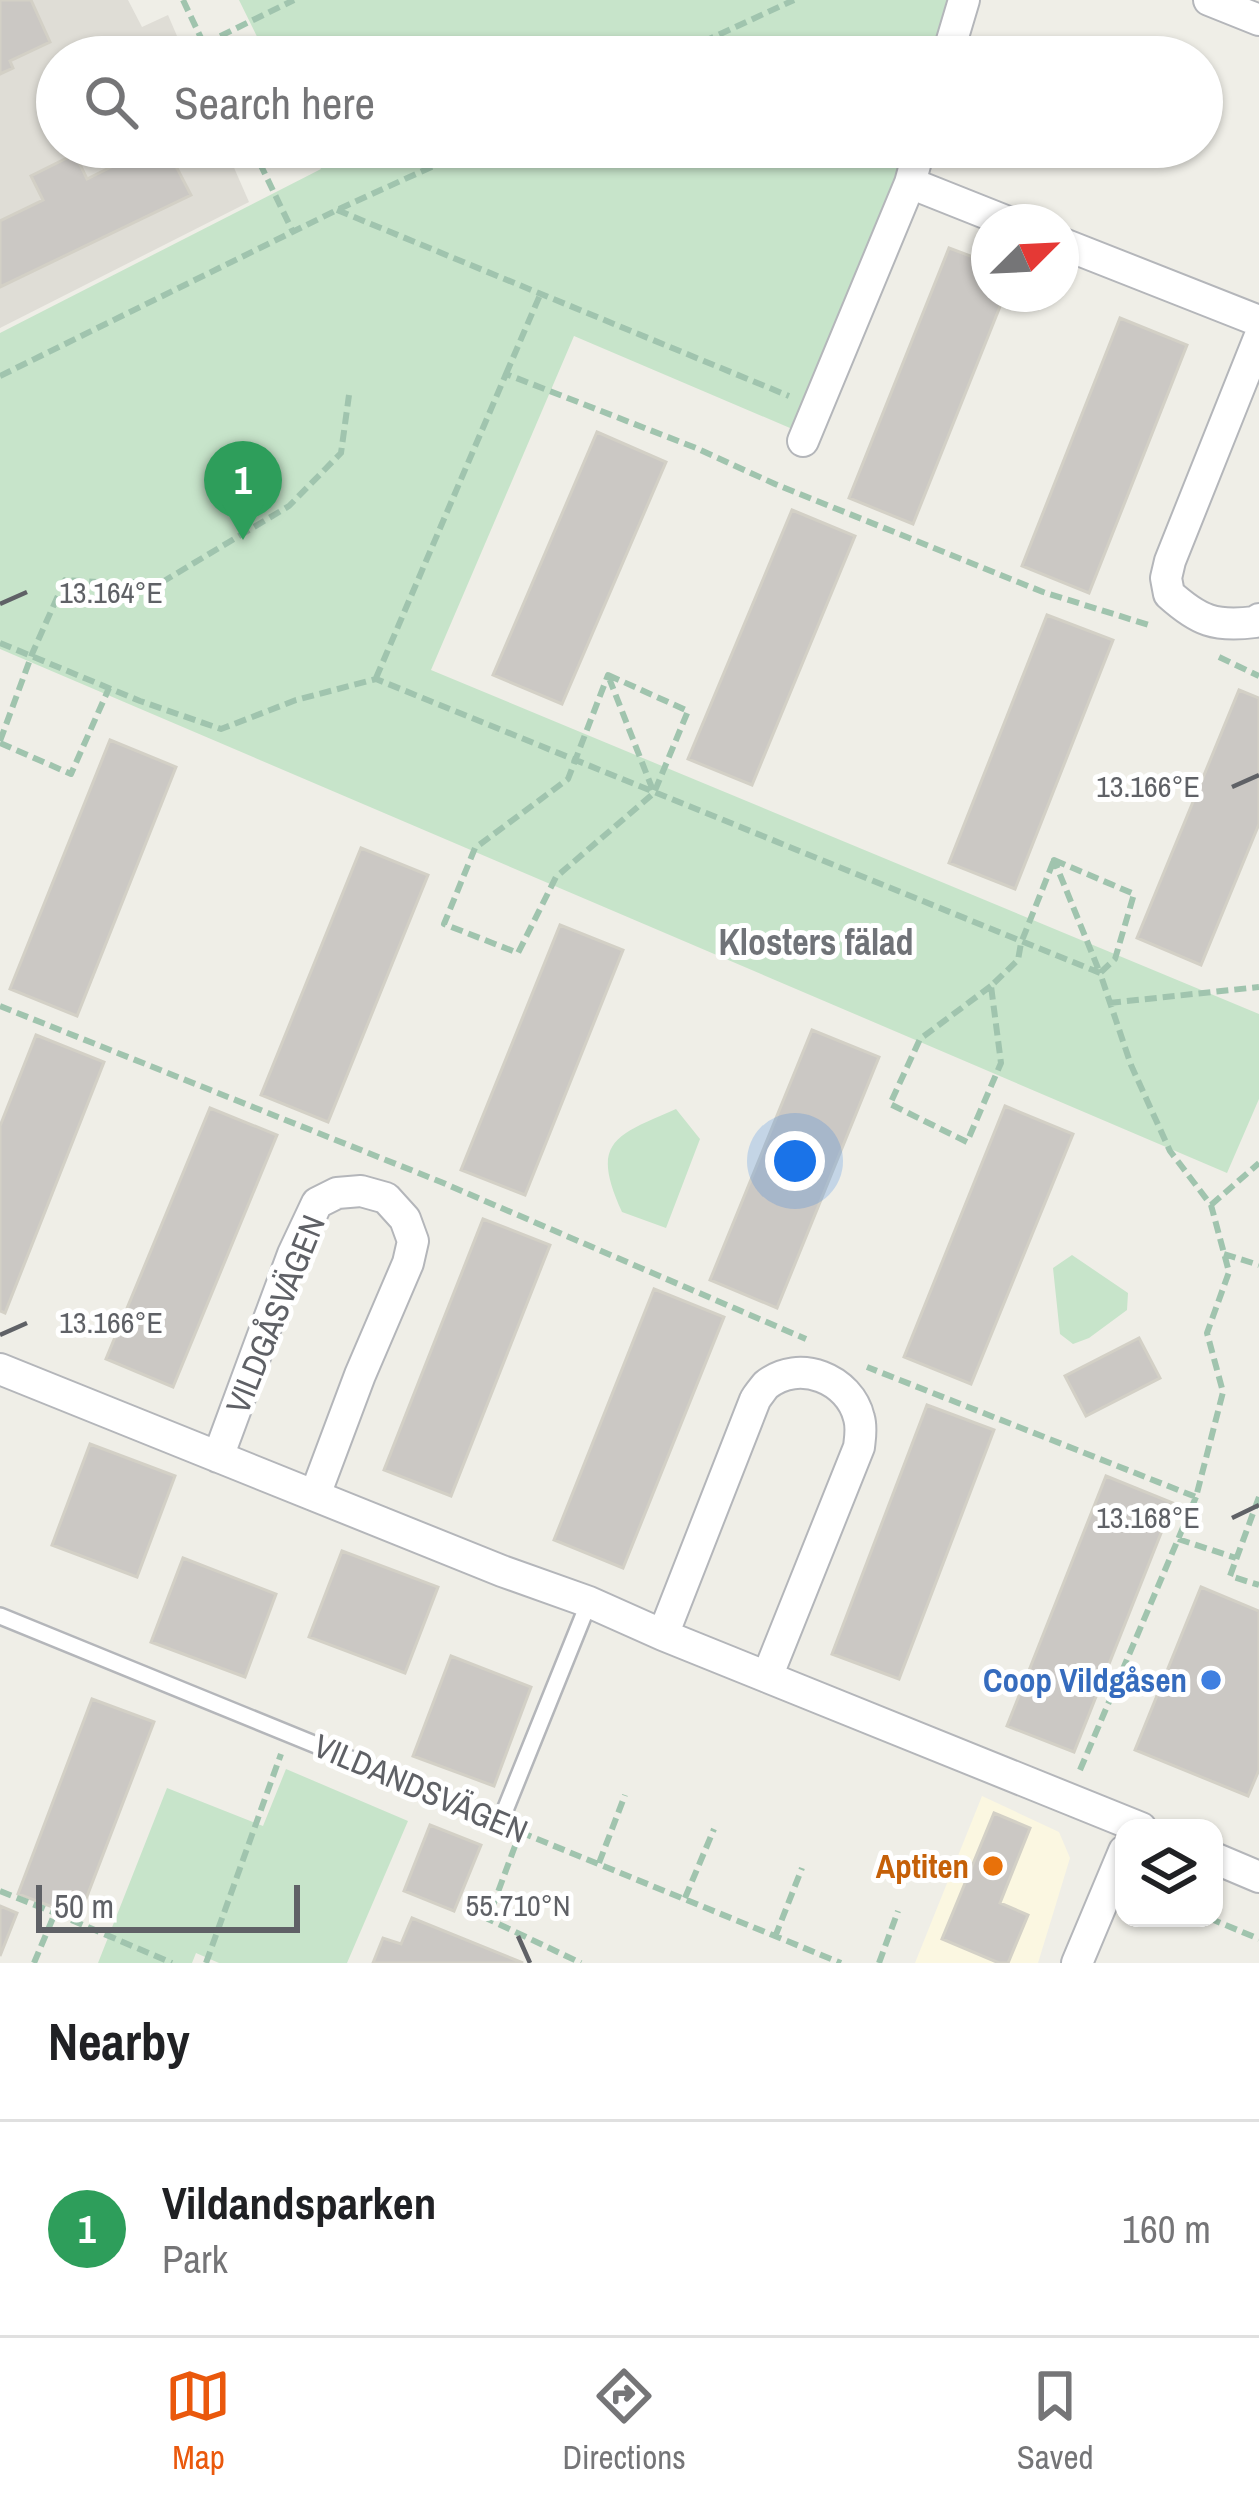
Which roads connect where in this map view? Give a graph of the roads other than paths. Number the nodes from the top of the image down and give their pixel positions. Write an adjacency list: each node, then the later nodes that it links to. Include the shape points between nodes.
1 (964, 0): 4 (street)
2 (1209, 0): 3 (street)
3 (1259, 20)
4 (953, 36)
5 (914, 168): 6 (street)
6 (910, 183): 7 (street); 11 (street)
7 (971, 207)
8 (1079, 250): 9 (street)
9 (1259, 321)
10 (1259, 338): 12 (street, via 1166,578 1169,593 1217,625)
11 (802, 442)
12 (1259, 619)
13 (0, 1369): 14 (street, VILDGÅSVÄGEN)
14 (218, 1456): 15 (street, VILDGÅSVÄGEN); 15 (street, VILDGÅSVÄGEN, via 317,1203 361,1191 386,1198 413,1240 408,1263)
15 (315, 1496): 16 (street, VILDGÅSVÄGEN)
16 (589, 1602): 17 (lane, VILDANDSVÄGEN, via 499,1826); 18 (street, VILDGÅSVÄGEN)
17 (0, 1616)
18 (663, 1636): 19 (street, VILDGÅSVÄGEN); 19 (street, via 754,1400 785,1376 834,1380 854,1402 859,1448)
19 (767, 1677): 20 (street, VILDGÅSVÄGEN)
20 (1115, 1823)
21 (1223, 1862): 23 (street)
22 (1115, 1875): 24 (street)
23 (1259, 1877)
24 (1077, 1963)

